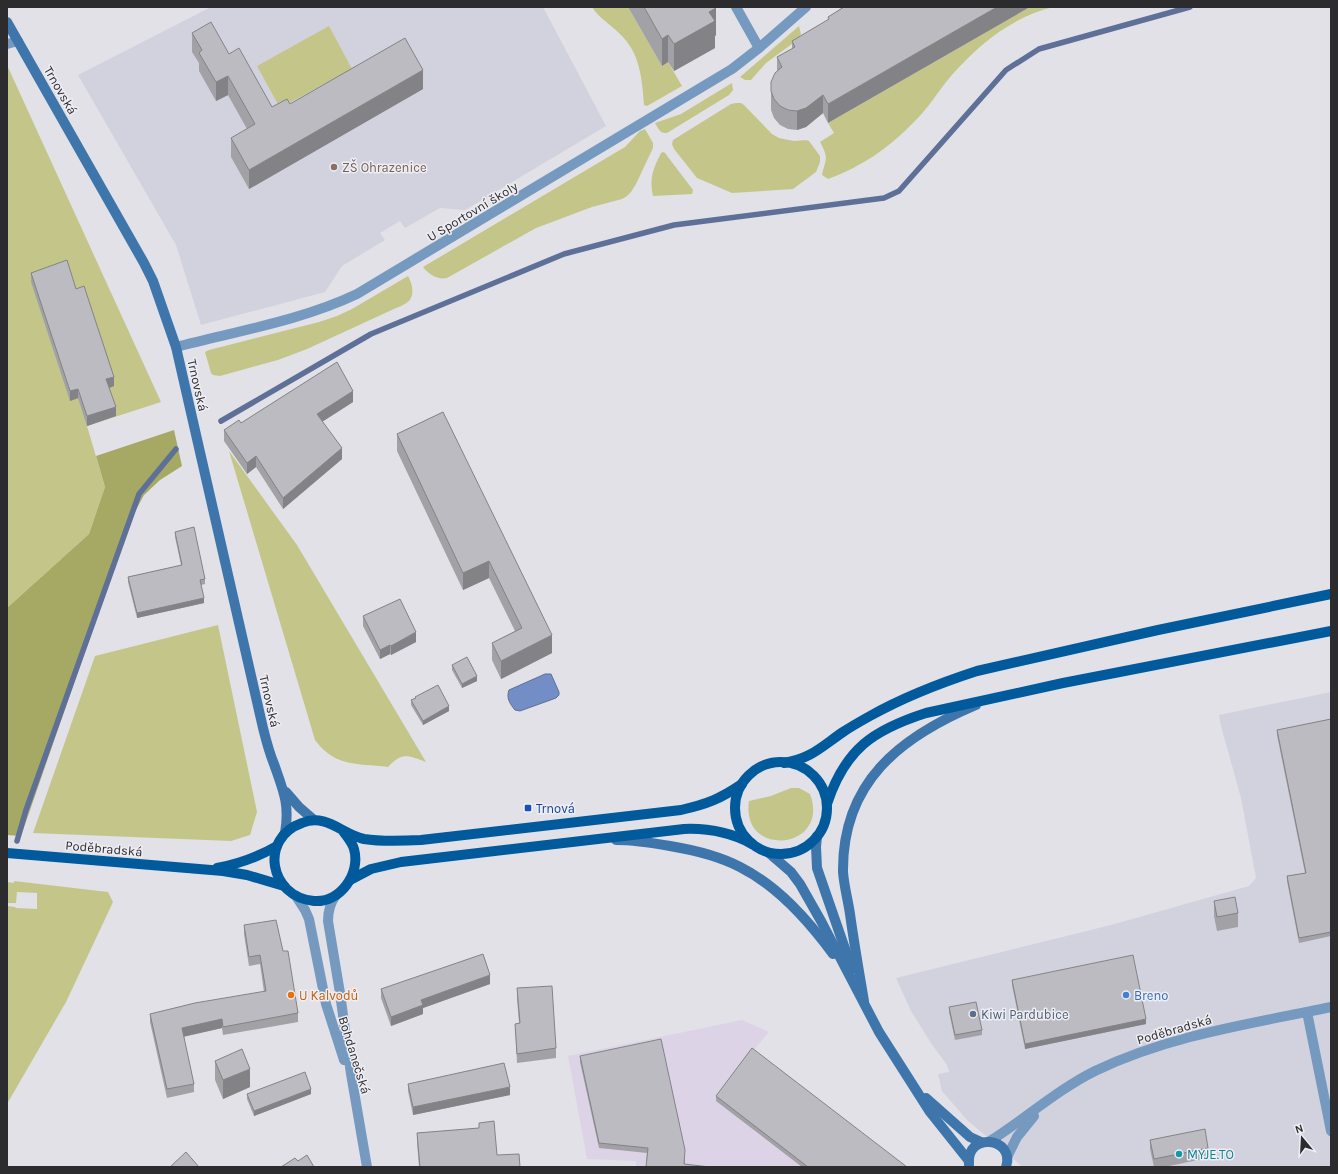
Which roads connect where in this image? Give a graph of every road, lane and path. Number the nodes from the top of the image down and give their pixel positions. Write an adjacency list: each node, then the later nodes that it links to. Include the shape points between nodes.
1 (736, 7): 6 (street)
2 (806, 7): 6 (street, U Sportovní školy)
3 (7, 22): 4 (street, Trnovská)
4 (18, 41): 5 (street); 7 (street, Trnovská, via 144,263)
5 (7, 44)
6 (759, 48): 7 (street, U Sportovní školy, via 732,69 357,294 306,314)
7 (176, 348): 13 (street, Trnovská, via 263,728)
8 (1331, 594): 11 (main road, via 977,671 895,703 843,732 813,754)
9 (1331, 631): 10 (main road)
10 (994, 697): 14 (main road, via 926,713 879,732 848,760 832,787); 29 (street, via 950,716 914,737 875,774 856,804 849,823 843,874)
11 (784, 763): 12 (main road, via 774,763 760,768); 14 (main road, via 805,769 813,776 825,794)
12 (742, 784): 16 (main road, via 718,799 681,810 402,841 372,840); 20 (main road, via 737,794 736,816 742,831)
13 (282, 786): 15 (street, Trnovská, via 298,807); 17 (street, Trnovská, via 286,799)
14 (827, 804): 18 (main road, via 823,827)
15 (314, 820): 16 (main road, via 324,821); 17 (main road, via 294,826)
16 (343, 831): 25 (main road, via 354,849 354,870)
17 (286, 833): 21 (main road)
18 (817, 836): 23 (main road, via 801,850 780,854); 29 (street, via 818,873)
19 (588, 840): 20 (main road, via 699,828 727,833); 25 (main road, via 401,862 371,869); 29 (street, via 650,842 702,853 741,867 782,896 802,917 840,964)
20 (752, 844): 23 (main road)
21 (277, 846): 24 (main road, Poděbradská, via 244,862); 26 (main road, via 275,867)
22 (7, 853): 24 (main road, Poděbradská)
23 (769, 853): 29 (street, via 792,872 800,884)
24 (198, 869): 26 (main road, Poděbradská, via 222,871)
25 (350, 880): 27 (main road)
26 (284, 886): 28 (main road)
27 (336, 895): 28 (main road, via 316,901); 34 (street, Bohdanečská, via 330,904 328,921)
28 (296, 896): 34 (street, Bohdanečská, via 309,919 326,1004)
29 (864, 1001): 32 (street, via 879,1032)
30 (1331, 1007): 31 (street, Poděbradská)
31 (1307, 1012): 33 (street, Poděbradská, via 1154,1047 1094,1072); 35 (street)
32 (916, 1088): 36 (street, via 970,1136); 38 (street, via 930,1112)
33 (1058, 1094): 36 (street, Poděbradská); 37 (street, Poděbradská, via 1040,1108 1023,1128 1014,1142)
34 (356, 1106): 39 (street, Bohdanečská)
35 (1331, 1131)
36 (985, 1142): 37 (street, via 1001,1146 1006,1152); 38 (street, via 972,1150)
37 (1008, 1163)
38 (969, 1164)
39 (367, 1167)

